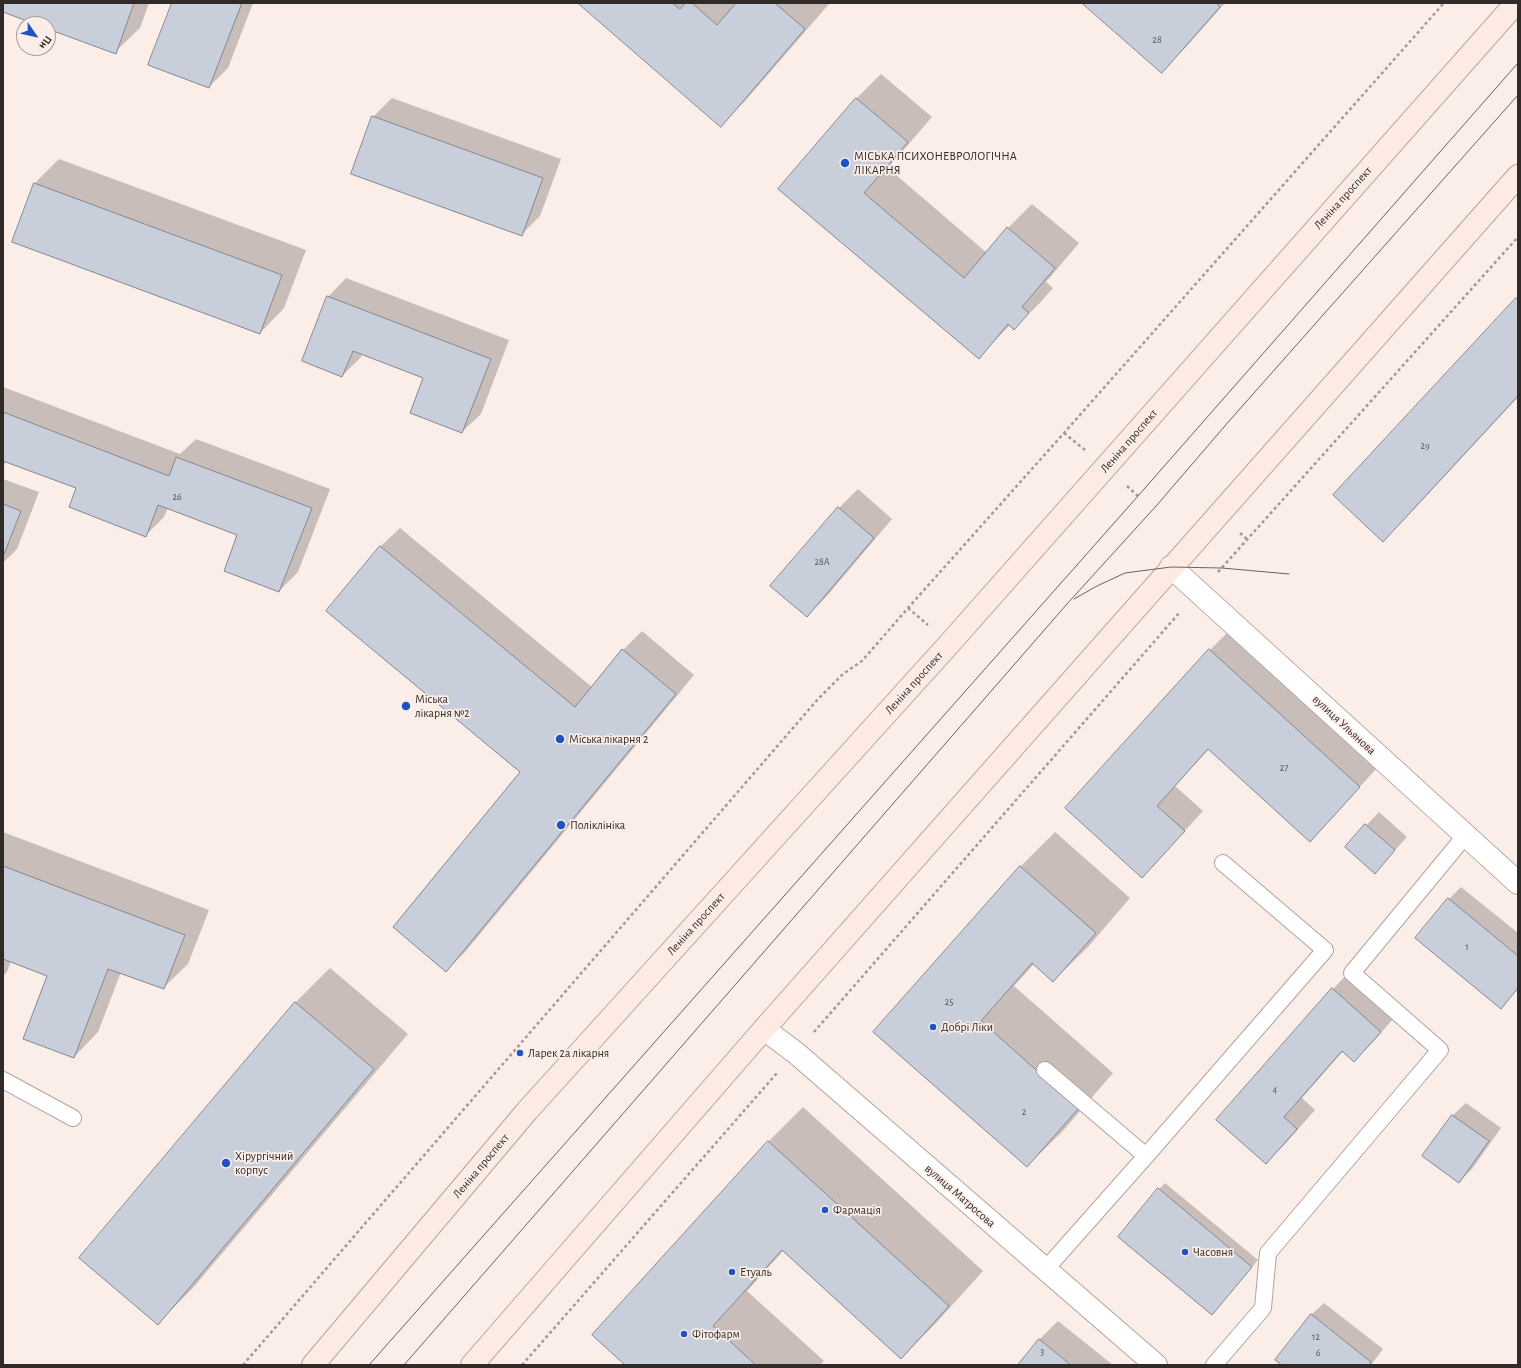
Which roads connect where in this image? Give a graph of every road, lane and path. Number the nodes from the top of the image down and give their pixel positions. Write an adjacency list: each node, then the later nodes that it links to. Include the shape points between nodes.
1 (1444, 3): 17 (path, via 862,661 843,674 818,699)
2 (1516, 3): 18 (main road, Леніна проспект, via 950,643 527,1111)
3 (1518, 176): 5 (main road)
4 (1518, 237): 6 (path)
5 (1171, 567): 6 (street, вулиця Ульянова); 10 (main road)
6 (1198, 592): 7 (street, вулиця Ульянова); 11 (path)
7 (1464, 836): 9 (street, вулиця Ульянова); 22 (lane, via 1352,973 1440,1050 1268,1253 1263,1308)
8 (1223, 863): 15 (lane, via 1325,950)
9 (1518, 883)
10 (764, 1028): 11 (street, вулиця Матросова); 19 (main road)
11 (796, 1053): 16 (street, вулиця Матросова); 20 (path)
12 (1045, 1070): 15 (lane)
13 (3, 1080): 14 (lane)
14 (73, 1118)
15 (1146, 1156): 16 (lane)
16 (1045, 1270): 21 (street, вулиця Матросова)
17 (243, 1365)
18 (313, 1365)
19 (472, 1365)
20 (522, 1365)
21 (1156, 1365)
22 (1214, 1365)

